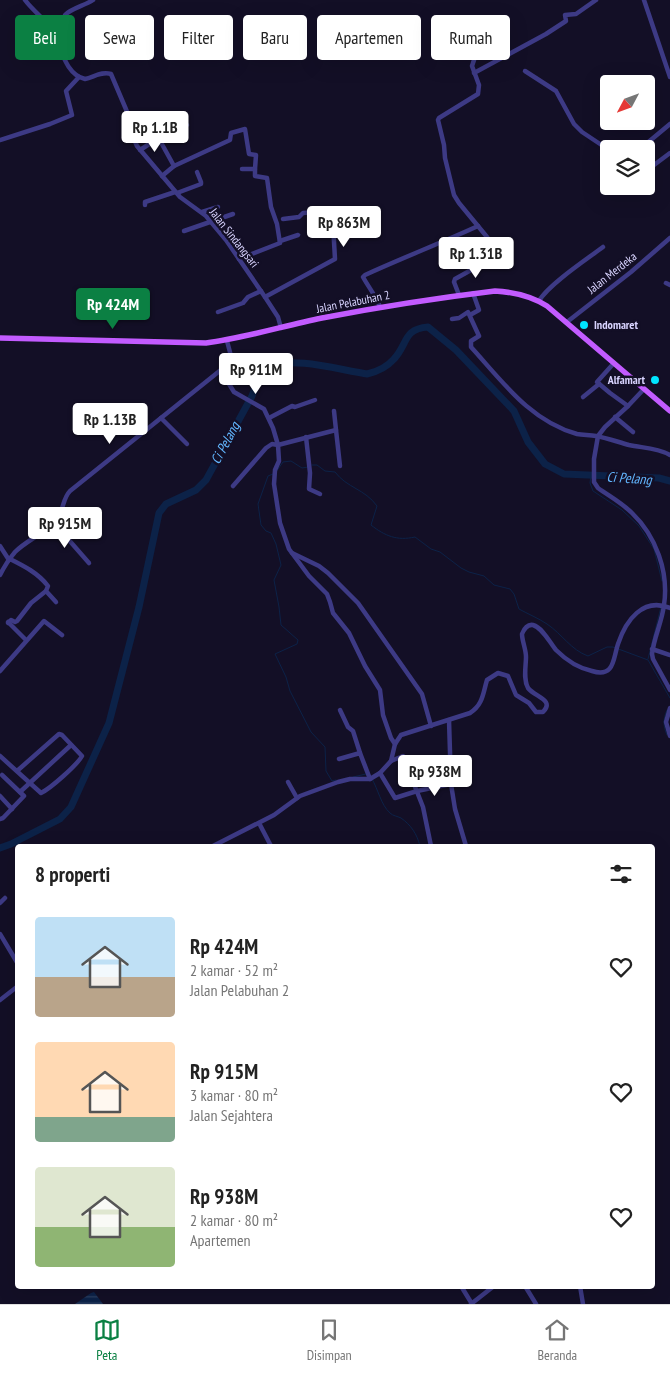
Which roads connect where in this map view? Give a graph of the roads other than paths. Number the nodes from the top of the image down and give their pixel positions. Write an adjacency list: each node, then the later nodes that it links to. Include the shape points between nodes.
1 (25, 0): 5 (street)
2 (93, 0): 6 (street)
3 (596, 0): 10 (street, via 576,14 565,15 566,21)
4 (644, 0): 12 (street)
5 (38, 15)
6 (65, 15)
7 (66, 60): 11 (street)
8 (474, 60): 10 (street)
9 (525, 71): 18 (street, via 556,91 574,124)
10 (474, 73): 36 (street, via 479,85 478,94 438,120 454,195)
11 (79, 77): 16 (street, via 66,91 72,115); 19 (street, Jalan Sindangsari, via 85,79 111,74)
12 (670, 77)
13 (670, 124): 17 (street)
14 (187, 125): 15 (street)
15 (158, 137): 19 (street); 22 (street)
16 (0, 140)
17 (651, 140)
18 (600, 144)
19 (140, 150): 26 (street, Jalan Sindangsari)
20 (670, 153): 21 (street)
21 (655, 164)
22 (174, 166): 24 (street, via 230,140 231,133 246,129 249,154 256,155); 26 (street)
23 (242, 169): 24 (street)
24 (255, 169): 40 (street, via 256,176 267,178)
25 (197, 172): 27 (street, via 200,184)
26 (162, 176): 27 (street, Jalan Sindangsari)
27 (176, 193): 28 (street, via 145,202); 31 (street, Jalan Sindangsari)
28 (145, 205)
29 (218, 207): 31 (street)
30 (356, 211): 33 (street)
31 (202, 212): 35 (street, Jalan Sindangsari)
32 (233, 214): 35 (street)
33 (331, 214): 34 (street, via 329,211 303,213 299,217); 46 (street, via 335,260)
34 (283, 219)
35 (211, 222): 37 (street); 42 (street, Jalan Sindangsari)
36 (478, 226): 45 (street, via 503,260 492,266 489,260 455,279); 48 (street, via 365,275 363,277)
37 (184, 231)
38 (298, 235): 40 (street)
39 (670, 238): 52 (street, Jalan Merdeka)
40 (280, 241): 42 (street)
41 (603, 247): 47 (street, via 542,295)
42 (239, 259): 43 (street, Jalan Sindangsari)
43 (261, 291): 46 (street, Jalan Sindangsari); 49 (street)
44 (474, 293): 45 (main road, Jalan Pelabuhan 2); 47 (main road, Jalan Pelabuhan 2, via 507,291); 50 (street, via 479,310)
45 (459, 295): 48 (main road, Jalan Pelabuhan 2)
46 (265, 297): 53 (street, Jalan Sindangsari)
47 (539, 301): 52 (main road, Jalan Pelabuhan 2)
48 (380, 307): 53 (main road, Jalan Pelabuhan 2)
49 (218, 312)
50 (470, 315): 51 (street, via 468,312); 70 (street, via 479,336 471,341 471,347 530,410 554,426)
51 (452, 319)
52 (567, 322): 56 (main road, Jalan Pelabuhan 2)
53 (281, 328): 55 (main road, Jalan Pelabuhan 2)
54 (0, 338): 55 (main road, Jalan Pelabuhan 2, via 200,344)
55 (227, 341): 57 (street, via 230,360)
56 (614, 363): 58 (street, via 597,380); 59 (main road, Jalan Pelabuhan 2)
57 (221, 370): 66 (street); 67 (street, via 229,386 240,397 264,409)
58 (599, 384): 60 (street); 62 (street)
59 (644, 388): 62 (street); 64 (main road, Jalan Pelabuhan 2)
60 (583, 397)
61 (315, 400): 67 (street, via 292,406)
62 (628, 406): 65 (street)
63 (334, 411): 68 (street)
64 (670, 411)
65 (615, 417): 69 (street); 70 (street)
66 (161, 418): 72 (street); 78 (street, via 70,490)
67 (269, 418): 73 (street)
68 (336, 430): 71 (street); 75 (street)
69 (633, 432)
70 (598, 436): 74 (street); 86 (street, via 594,482 632,513 656,546 666,587)
71 (306, 437): 73 (street); 77 (street, via 309,489)
72 (187, 444)
73 (278, 445): 76 (street, via 266,448); 80 (street, via 280,455 274,484 280,523)
74 (670, 455)
75 (340, 466)
76 (234, 486)
77 (320, 494)
78 (54, 522): 81 (street); 82 (street)
79 (0, 546): 81 (street)
80 (291, 553): 97 (street, via 328,572 358,603 422,694); 99 (street, via 326,594 333,613 350,633 380,690 383,715)
81 (9, 560): 83 (street); 84 (street, via 40,577 48,586)
82 (89, 563)
83 (0, 575)
84 (46, 591): 85 (street); 89 (street, via 31,603 18,621 7,622)
85 (56, 602)
86 (662, 606): 87 (street); 90 (street); 96 (street, via 647,606 632,618 618,643 613,664 599,673 572,663 537,628 528,625 522,634 526,683 531,691 545,700 546,709 536,712 516,695 508,676 498,673 488,680 478,707)
87 (670, 608)
88 (62, 635): 89 (street, via 44,621)
89 (26, 640): 92 (street)
90 (652, 648): 91 (street); 93 (street, via 653,659)
91 (670, 655)
92 (0, 671)
93 (670, 690)
94 (340, 710): 101 (street, via 353,731)
95 (667, 712): 98 (street, via 666,726)
96 (449, 720): 97 (street); 111 (street)
97 (431, 726): 99 (street, via 404,734)
98 (670, 736)
99 (395, 744): 104 (street)
100 (72, 745): 105 (street, via 58,734); 110 (street); 110 (street, via 82,757 44,793)
101 (360, 753): 103 (street); 108 (street)
102 (0, 756): 105 (street)
103 (339, 759)
104 (392, 761): 106 (street); 112 (street, via 406,758)
105 (17, 772): 110 (street)
106 (380, 773): 108 (street); 112 (street, via 394,798)
107 (2, 775): 113 (street)
108 (370, 779): 115 (street, via 338,782)
109 (288, 782): 115 (street)
110 (29, 783): 113 (street)
111 (451, 784): 112 (street); 122 (street, via 454,809)
112 (417, 791): 121 (street)
113 (20, 792): 116 (street, via 23,797)
114 (0, 796): 116 (street)
115 (297, 798): 118 (street)
116 (12, 809): 117 (street)
117 (0, 819)
118 (259, 823): 119 (street); 120 (street)
119 (216, 844)
120 (270, 844)
121 (431, 844)
122 (465, 844)
123 (5, 898): 124 (street)
124 (0, 903)
125 (0, 934): 126 (street)
126 (15, 959)
127 (15, 988): 128 (street)
128 (0, 1000)
129 (463, 1289): 130 (street, via 472,1304)
130 (490, 1289)
131 (527, 1289): 133 (street)
132 (580, 1289): 134 (street)
133 (536, 1304)
134 (583, 1304)

